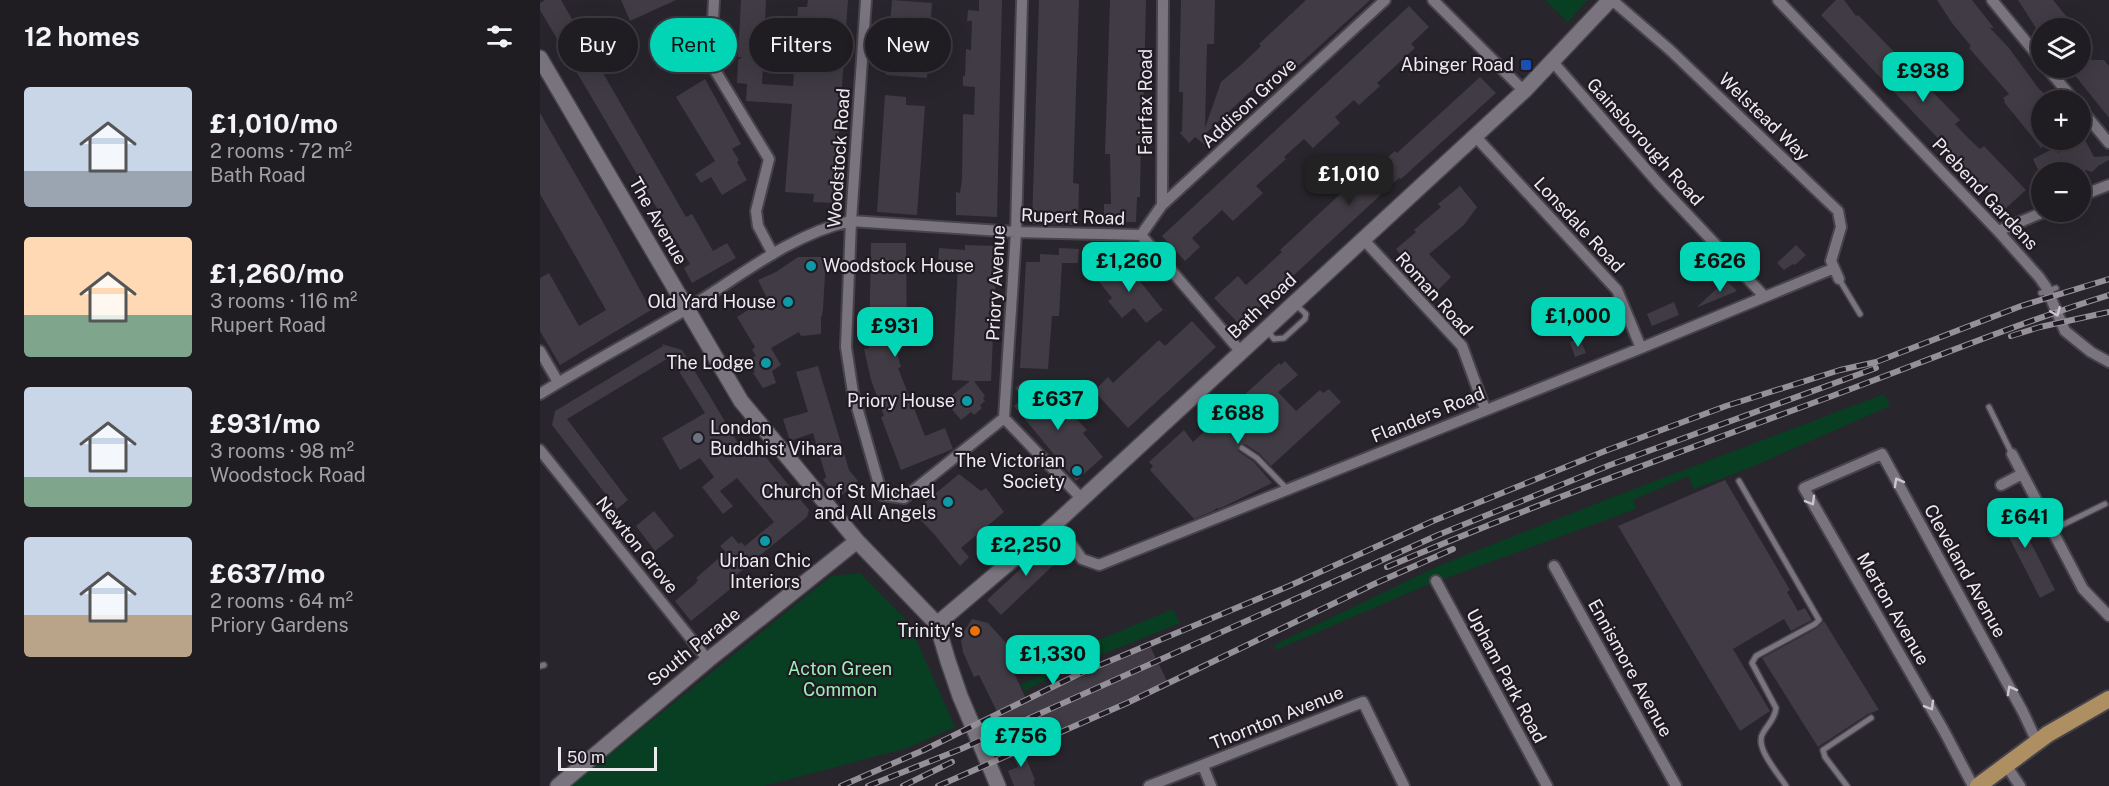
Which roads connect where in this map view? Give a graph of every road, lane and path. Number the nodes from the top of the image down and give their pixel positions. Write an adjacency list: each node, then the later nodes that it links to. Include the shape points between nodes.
1 (714, 0): 28 (street, via 713,67 769,159 756,211 758,226)
2 (866, 0): 23 (street, Woodstock Road)
3 (1022, 0): 25 (street, Priory Avenue)
4 (1163, 0): 21 (street, Fairfax Road)
5 (1385, 0): 21 (street, Addison Grove)
6 (1432, 0): 15 (street)
7 (1778, 0): 24 (street, Prebend Gardens)
8 (1992, 0): 10 (street)
9 (1606, 2): 12 (main road, Bath Road); 29 (street, Welstead Way, via 1670,50 1838,212 1841,227)
10 (2031, 48)
11 (540, 58): 32 (main road, The Avenue)
12 (1552, 62): 15 (main road, Bath Road); 31 (street, Gainsborough Road)
13 (2055, 78): 14 (street)
14 (2066, 90)
15 (1524, 91): 17 (main road, Bath Road)
16 (2091, 121): 18 (street)
17 (1475, 136): 27 (main road, Bath Road); 34 (street, Lonsdale Road, via 1617,290)
18 (2109, 143)
19 (2109, 184): 20 (street)
20 (2091, 191)
21 (1162, 205): 26 (street, Addison Grove)
22 (2031, 217): 24 (street)
23 (851, 221): 25 (street, Rupert Road); 28 (street, Rupert Road, via 826,226); 42 (street, Woodstock Road, via 846,347 853,393 882,495 904,498)
24 (1998, 231): 37 (street, Prebend Gardens, one-way to 37, via 2048,290 2065,331)
25 (1016, 232): 26 (street, Rupert Road); 42 (street, Priory Avenue)
26 (1141, 236): 36 (street, Rupert Road)
27 (1363, 239): 36 (main road, Bath Road); 41 (street, Roman Road, via 1462,346)
28 (773, 254): 32 (street, Rupert Road)
29 (1829, 270): 30 (street); 31 (street, Flanders Road)
30 (1839, 279): 33 (lane)
31 (1764, 296): 34 (street, Flanders Road)
32 (687, 309): 38 (street, Rupert Road); 55 (main road, The Avenue, via 741,401)
33 (1860, 314)
34 (1641, 348): 41 (street, Flanders Road)
35 (540, 351): 38 (street)
36 (1241, 352): 51 (main road, Bath Road)
37 (2109, 362)
38 (558, 382): 39 (street, Rupert Road)
39 (540, 394)
40 (1989, 407): 45 (lane)
41 (1485, 409): 50 (street, Flanders Road)
42 (1004, 418): 51 (street)
43 (1242, 447): 50 (lane)
44 (540, 450): 60 (street, Newton Grove)
45 (2012, 454): 47 (street)
46 (1843, 469): 63 (street, Cleveland Avenue, one-way to 46, via 1882,454); 75 (street, Merton Avenue, one-way to 75, via 1804,488)
47 (2022, 474): 49 (street); 54 (street)
48 (1739, 481): 73 (lane, via 1819,620 1756,656 1752,663 1776,708 1760,738 1760,747)
49 (2001, 484)
50 (1287, 489): 53 (street, Flanders Road, via 1099,566 1082,559)
51 (1082, 499): 53 (main road, Bath Road)
52 (2105, 504): 54 (lane)
53 (1056, 523): 59 (main road, Bath Road)
54 (2052, 530): 58 (street, via 2083,589)
55 (857, 541): 59 (main road, The Avenue); 60 (main road, South Parade)
56 (1554, 566): 72 (street, Ennismore Avenue)
57 (1436, 581): 71 (street, Upham Park Road)
58 (2109, 616)
59 (937, 624): 67 (main road, via 960,696)
60 (708, 660): 66 (main road, South Parade)
61 (2109, 699): 63 (main road)
62 (1871, 718): 74 (lane, via 1823,750)
63 (2037, 742): 64 (main road)
64 (2006, 765): 76 (main road); 77 (street)
65 (1203, 766): 68 (street, Thornton Avenue); 69 (street); 70 (street, Thornton Avenue, via 1363,702)
66 (558, 786)
67 (998, 786)
68 (1149, 786)
69 (1211, 786)
70 (1404, 786)
71 (1547, 786)
72 (1676, 786)
73 (1786, 786)
74 (1847, 786)
75 (1973, 786)
76 (1978, 786)
77 (2020, 786)

